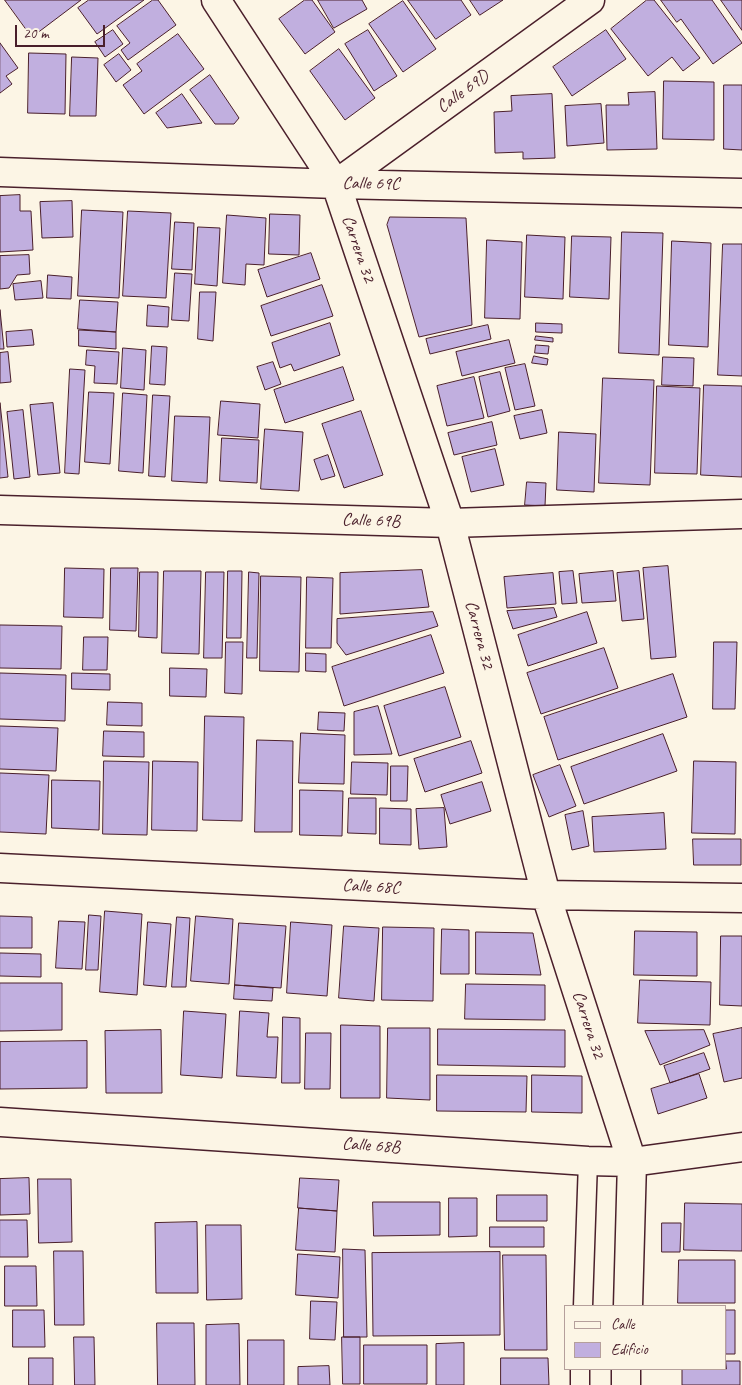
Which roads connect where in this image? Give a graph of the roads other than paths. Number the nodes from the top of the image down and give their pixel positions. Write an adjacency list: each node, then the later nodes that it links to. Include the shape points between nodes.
1 (216, 0): 4 (street, Carrera 32)
2 (590, 0): 4 (street, Calle 69D)
3 (0, 172): 4 (street, Calle 69C)
4 (336, 184): 5 (street, Calle 69C); 8 (street, Carrera 32)
5 (742, 194)
6 (0, 510): 8 (street, Calle 69B)
7 (742, 514): 8 (street, Calle 69B)
8 (450, 523): 10 (street, Carrera 32)
9 (0, 868): 10 (street, Calle 68C)
10 (546, 895): 11 (street, Calle 68C); 15 (street, Carrera 32)
11 (742, 898)
12 (0, 1122): 14 (street, Calle 68B)
13 (742, 1147): 15 (street, Calle 68B)
14 (588, 1161): 15 (street, Calle 68B); 16 (lane)
15 (632, 1162): 17 (street, Carrera 32)
16 (583, 1305)
17 (628, 1305)
18 (580, 1370): 20 (lane)
19 (626, 1370): 21 (street)
20 (580, 1385)
21 (626, 1385)

